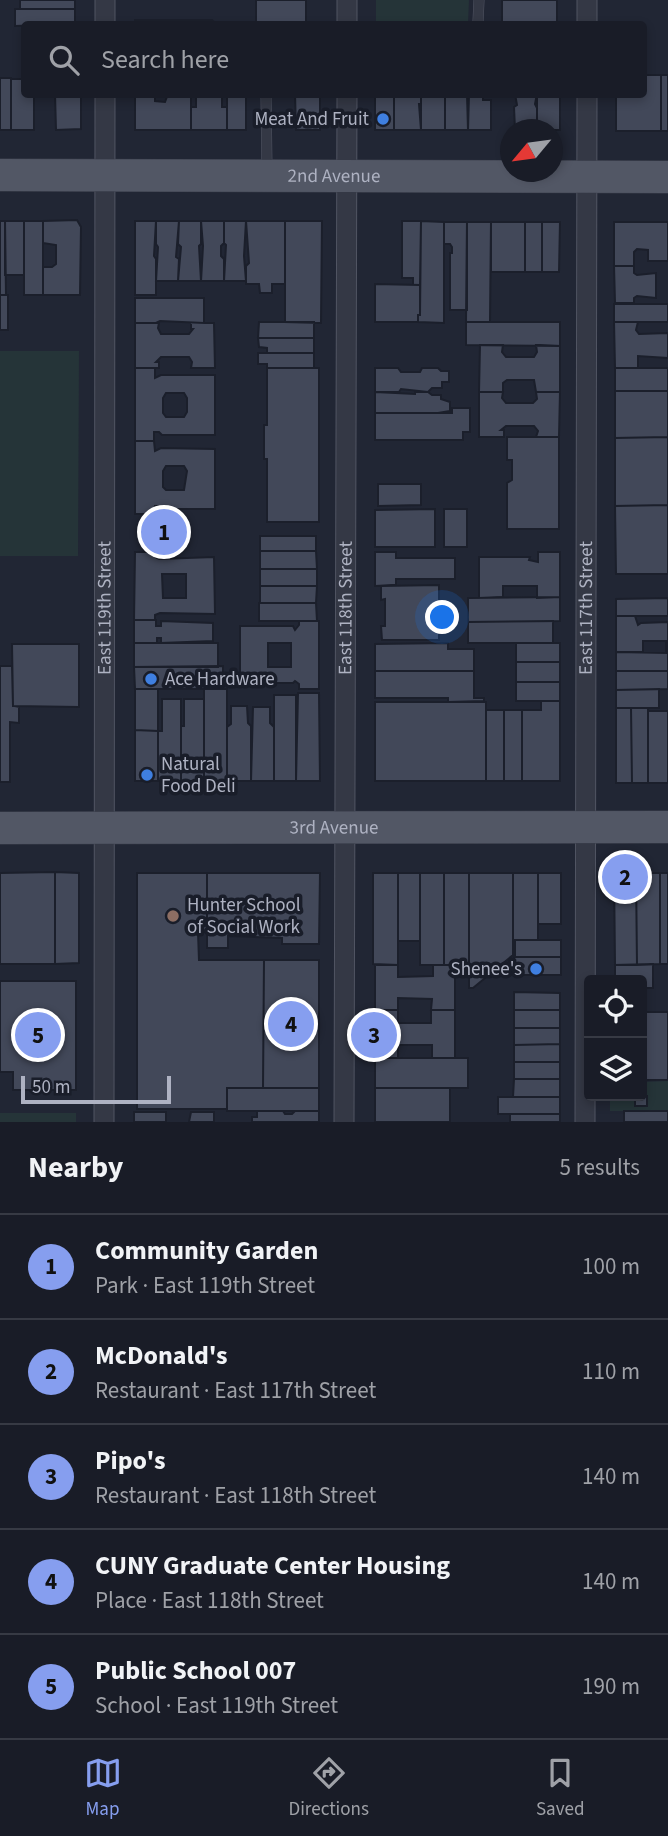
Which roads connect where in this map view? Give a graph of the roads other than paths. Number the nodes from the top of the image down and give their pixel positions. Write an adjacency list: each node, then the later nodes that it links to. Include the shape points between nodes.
1 (105, 0): 5 (street)
2 (347, 0): 6 (street)
3 (479, 0): 7 (lane)
4 (587, 0): 8 (street)
5 (105, 21)
6 (347, 21)
7 (478, 21)
8 (587, 21)
9 (105, 98): 14 (street, East 119th Street)
10 (267, 98): 17 (lane)
11 (347, 98): 15 (street, East 118th Street)
12 (587, 98): 16 (street, East 117th Street)
13 (0, 175): 14 (main road, 2nd Avenue)
14 (105, 175): 17 (main road, 2nd Avenue); 21 (street, East 119th Street)
15 (347, 175): 16 (main road, 2nd Avenue); 17 (main road, 2nd Avenue); 19 (street, East 118th Street)
16 (587, 175): 18 (main road, 2nd Avenue); 20 (street, East 117th Street)
17 (268, 176)
18 (668, 177)
19 (347, 826): 20 (main road, 3rd Avenue); 21 (main road, 3rd Avenue); 25 (street, East 118th Street)
20 (587, 826): 22 (main road, 3rd Avenue); 26 (street, East 117th Street)
21 (104, 827): 23 (main road, 3rd Avenue); 24 (street, East 119th Street)
22 (668, 827)
23 (0, 828)
24 (104, 1122)
25 (344, 1122)
26 (585, 1122)

